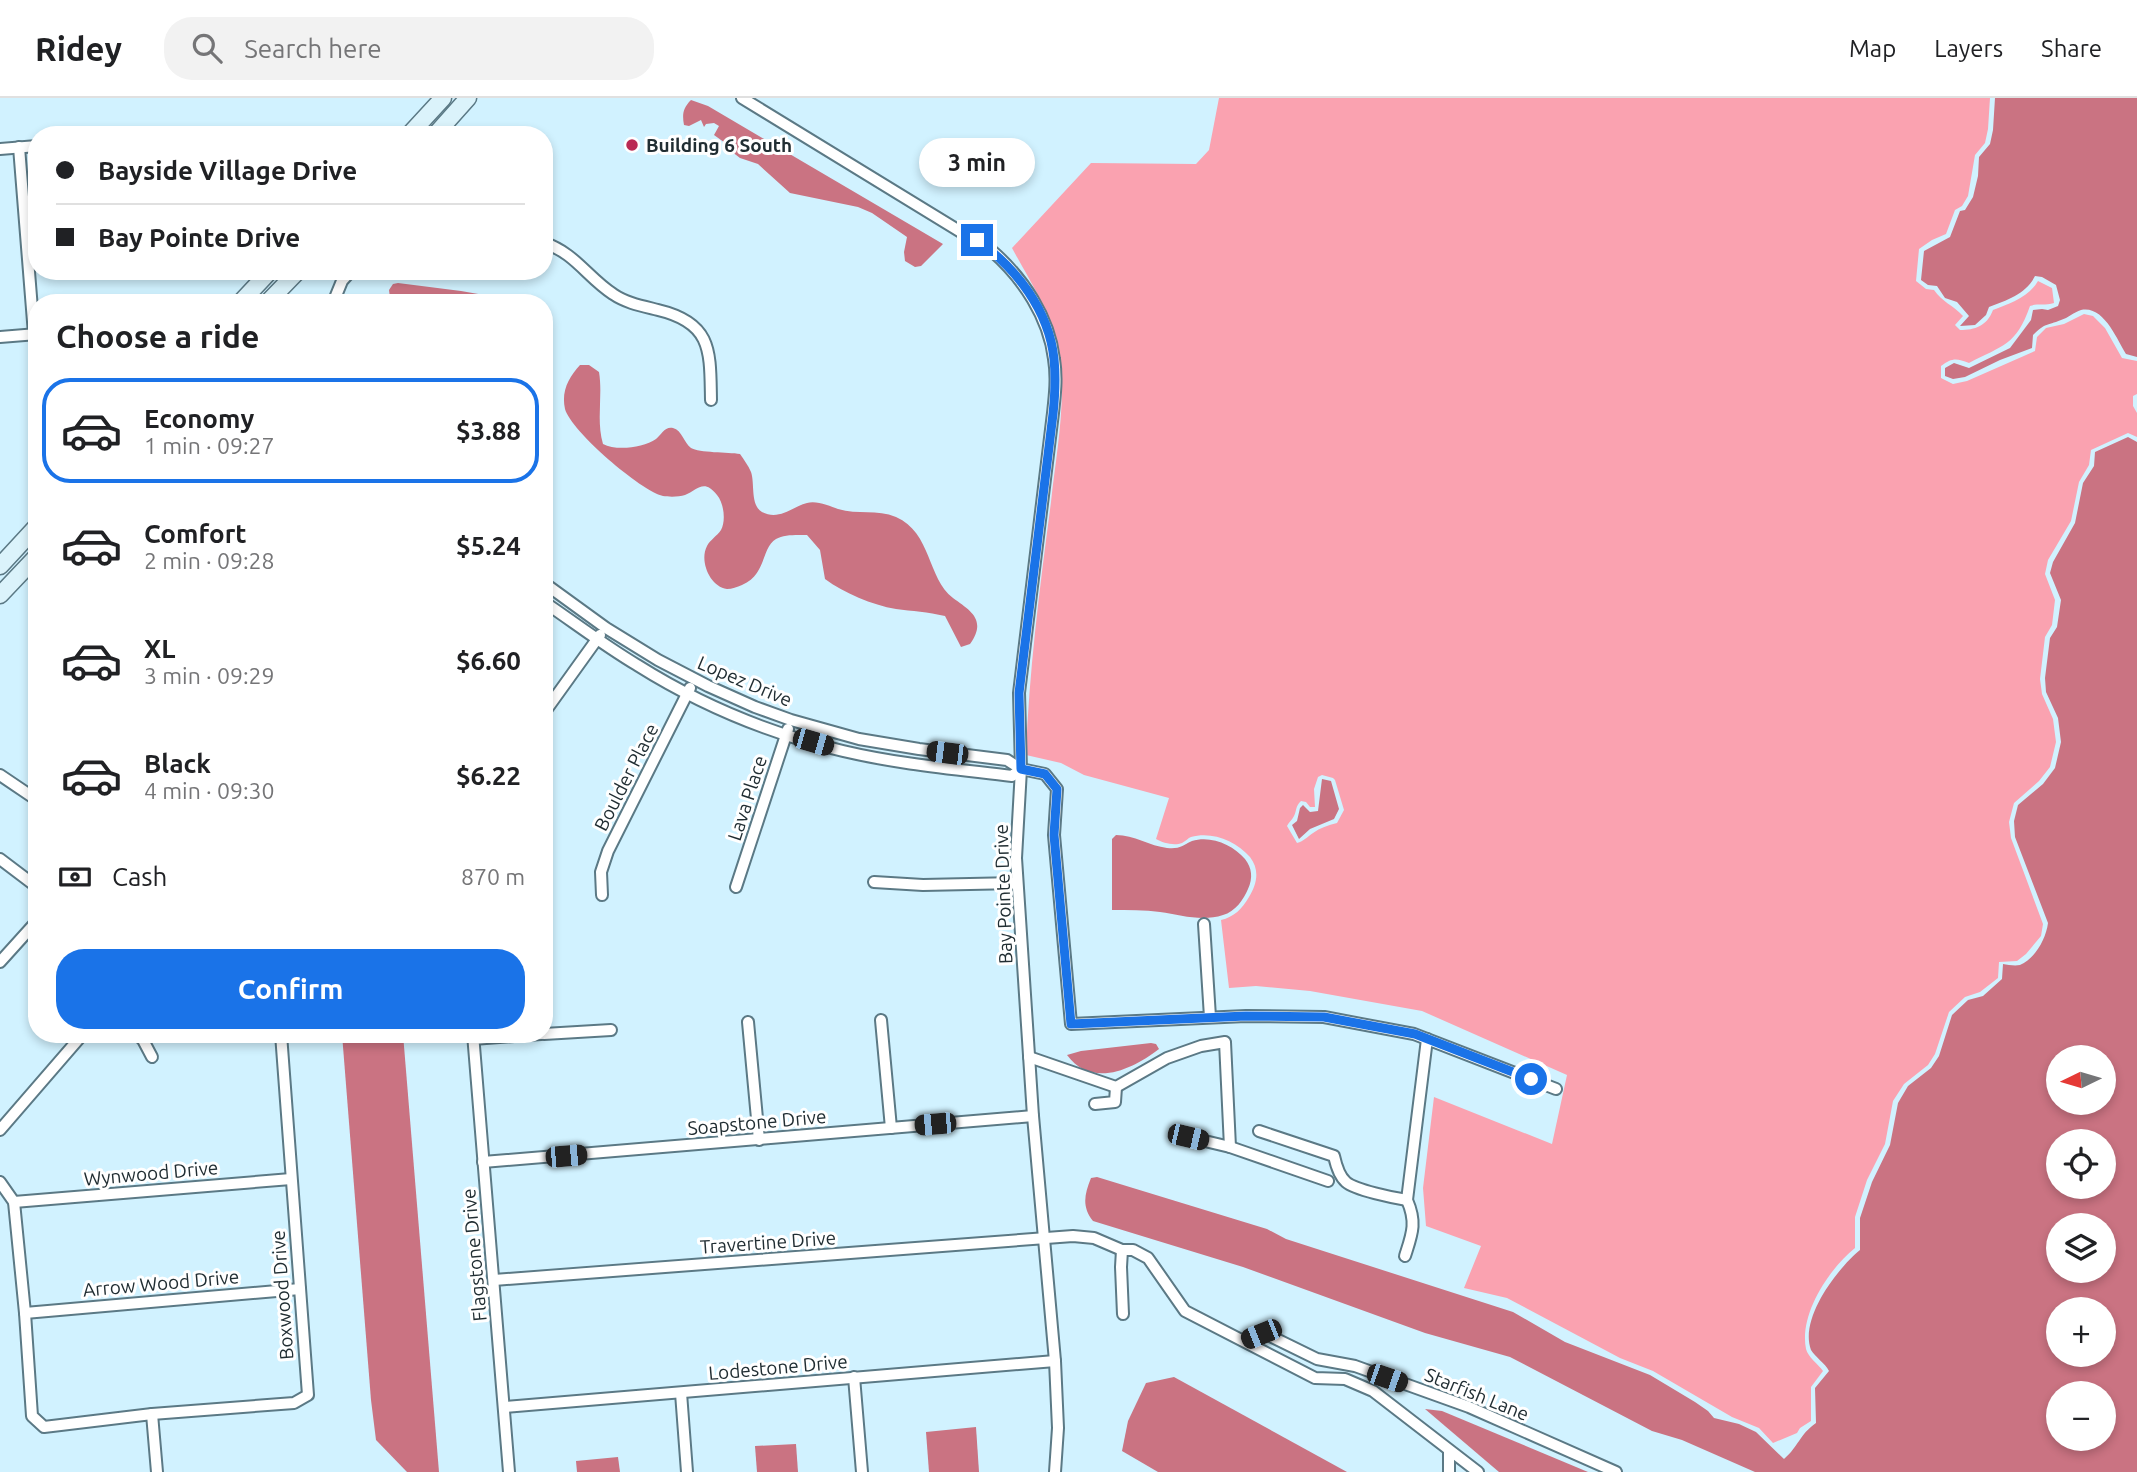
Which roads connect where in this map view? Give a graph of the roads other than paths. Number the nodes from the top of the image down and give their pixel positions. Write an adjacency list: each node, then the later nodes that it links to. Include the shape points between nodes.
1 (443, 98): 4 (main road)
2 (742, 98): 31 (street, Bay Pointe Drive, via 992,251 1015,273 1042,316 1054,356 1055,386 1019,693)
3 (462, 100): 5 (main road)
4 (417, 126)
5 (442, 126)
6 (28, 146): 7 (street)
7 (19, 147): 8 (street); 10 (street)
8 (0, 149)
9 (553, 247): 17 (street, via 569,255 618,298 676,315 696,327 710,356)
10 (28, 252)
11 (262, 280): 13 (main road)
12 (289, 280): 14 (main road)
13 (248, 294)
14 (276, 294)
15 (28, 335): 16 (street)
16 (0, 337)
17 (711, 400)
18 (28, 536): 20 (main road)
19 (28, 565): 22 (main road)
20 (0, 566)
21 (553, 590): 24 (street, Lopez Drive)
22 (0, 595)
23 (553, 608): 25 (street, Lopez Drive)
24 (606, 628): 25 (street); 26 (street, Lopez Drive)
25 (597, 640): 27 (street, Lopez Drive); 28 (street)
26 (695, 680): 27 (street, Boulder Place); 29 (street, Lopez Drive)
27 (688, 694): 30 (street, Lopez Drive); 39 (street, Boulder Place, via 608,851 601,872)
28 (553, 701)
29 (791, 720): 30 (street, Lava Place); 31 (street, Lopez Drive, via 884,744 1007,760)
30 (786, 734): 31 (street, Lopez Drive, via 902,762 1012,776); 38 (street, Lava Place)
31 (1021, 769): 37 (street, Bay Pointe Drive); 43 (street, via 1045,774 1057,789 1054,835 1071,1024)
32 (0, 775): 33 (street)
33 (28, 794)
34 (0, 859): 35 (street)
35 (28, 880)
36 (874, 882): 37 (street)
37 (1017, 883): 54 (street, Bay Pointe Drive)
38 (736, 887)
39 (603, 895)
40 (1204, 924): 43 (street)
41 (28, 931): 42 (street)
42 (0, 962)
43 (1210, 1017): 48 (street, via 1324,1017)
44 (881, 1020): 59 (street)
45 (748, 1022): 63 (street)
46 (611, 1030): 47 (street)
47 (553, 1033)
48 (1427, 1039): 56 (street); 69 (street)
49 (75, 1043): 60 (street)
50 (145, 1043): 53 (street)
51 (282, 1043): 66 (street, Boxwood Drive)
52 (474, 1043): 65 (street, Flagstone Drive)
53 (152, 1057)
54 (1030, 1057): 55 (street); 58 (street, Bay Pointe Drive)
55 (1116, 1087): 57 (street, via 1115,1102); 64 (street, via 1167,1058 1225,1042)
56 (1556, 1089)
57 (1095, 1104)
58 (1033, 1116): 59 (street, Soapstone Drive); 71 (street, Bay Pointe Drive)
59 (891, 1128): 63 (street, Soapstone Drive)
60 (0, 1130)
61 (1259, 1130): 69 (street, via 1334,1156 1347,1184)
62 (1188, 1137): 64 (street)
63 (759, 1140): 65 (street, Soapstone Drive)
64 (1230, 1147): 67 (street)
65 (483, 1162): 74 (street, Flagstone Drive)
66 (291, 1179): 70 (street, Wynwood Drive); 75 (street, Boxwood Drive)
67 (1328, 1181)
68 (0, 1182): 70 (street)
69 (1407, 1200): 73 (street, via 1413,1230)
70 (14, 1202): 76 (street)
71 (1045, 1238): 72 (street, Travertine Drive, via 1094,1238); 74 (street, Travertine Drive); 79 (street, Bay Pointe Drive)
72 (1122, 1250): 77 (street); 78 (street, Travertine Drive, via 1148,1258 1185,1311)
73 (1405, 1256)
74 (494, 1280): 82 (street, Flagstone Drive)
75 (300, 1289): 76 (street, Arrow Wood Drive); 83 (street, Boxwood Drive, via 307,1395 294,1404)
76 (25, 1313): 83 (street, via 32,1416 44,1427)
77 (1123, 1314)
78 (1244, 1340): 84 (street, Travertine Drive, via 1315,1378 1345,1379 1373,1391); 92 (street, Starfish Lane, via 1270,1336 1317,1359 1355,1366 1469,1407)
79 (1055, 1361): 80 (street, Lodestone Drive); 89 (street, Bay Pointe Drive)
80 (854, 1377): 81 (street, Lodestone Drive); 88 (street)
81 (681, 1393): 82 (street, Lodestone Drive); 87 (street)
82 (504, 1407): 86 (street, Flagstone Drive)
83 (152, 1414): 85 (street)
84 (1449, 1451): 90 (street); 91 (street, Travertine Drive)
85 (157, 1472)
86 (509, 1472)
87 (687, 1472)
88 (862, 1472)
89 (1055, 1472)
90 (1449, 1472)
91 (1478, 1472)
92 (1616, 1472)

